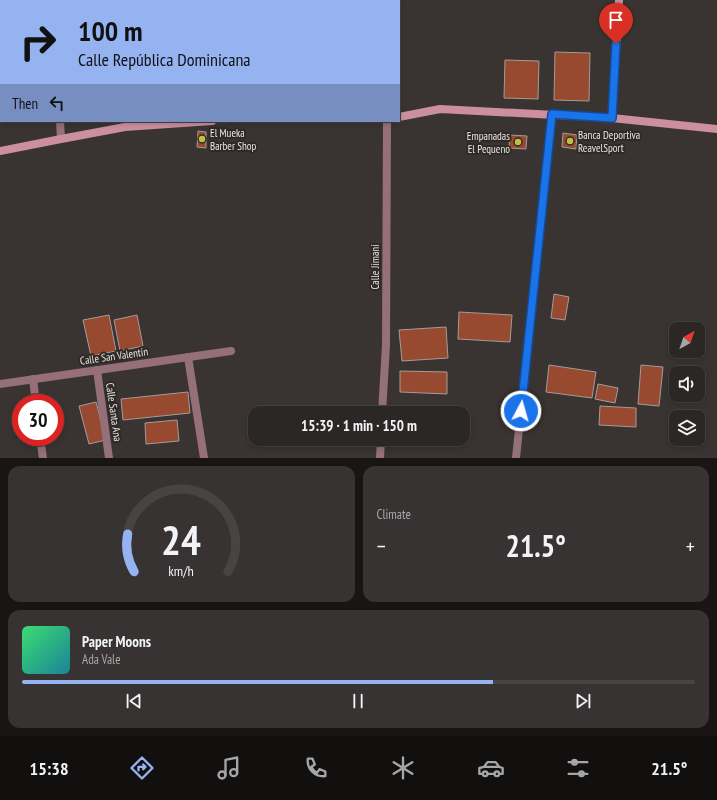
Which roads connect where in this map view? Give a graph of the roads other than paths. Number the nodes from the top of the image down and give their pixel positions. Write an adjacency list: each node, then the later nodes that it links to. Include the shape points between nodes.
1 (619, 0): 4 (street)
2 (552, 114): 3 (street, via 440,109); 4 (street); 24 (street)
3 (400, 117)
4 (612, 118): 8 (street)
5 (60, 122): 9 (street)
6 (198, 122): 9 (street, via 125,127)
7 (387, 122): 17 (street, Calle Jimaní, via 386,345)
8 (717, 129)
9 (61, 139): 10 (street)
10 (0, 151)
11 (231, 351): 12 (street, Calle San Valentín)
12 (188, 357): 13 (street, Calle San Valentín); 22 (street)
13 (97, 370): 14 (street, Calle San Valentín); 21 (street, Calle Santa Ana)
14 (33, 379): 15 (street, Calle San Valentín); 16 (street)
15 (0, 384)
16 (35, 394)
17 (382, 406)
18 (41, 446): 20 (street)
19 (381, 446): 23 (street)
20 (43, 458)
21 (109, 458)
22 (204, 458)
23 (380, 458)
24 (516, 458)

